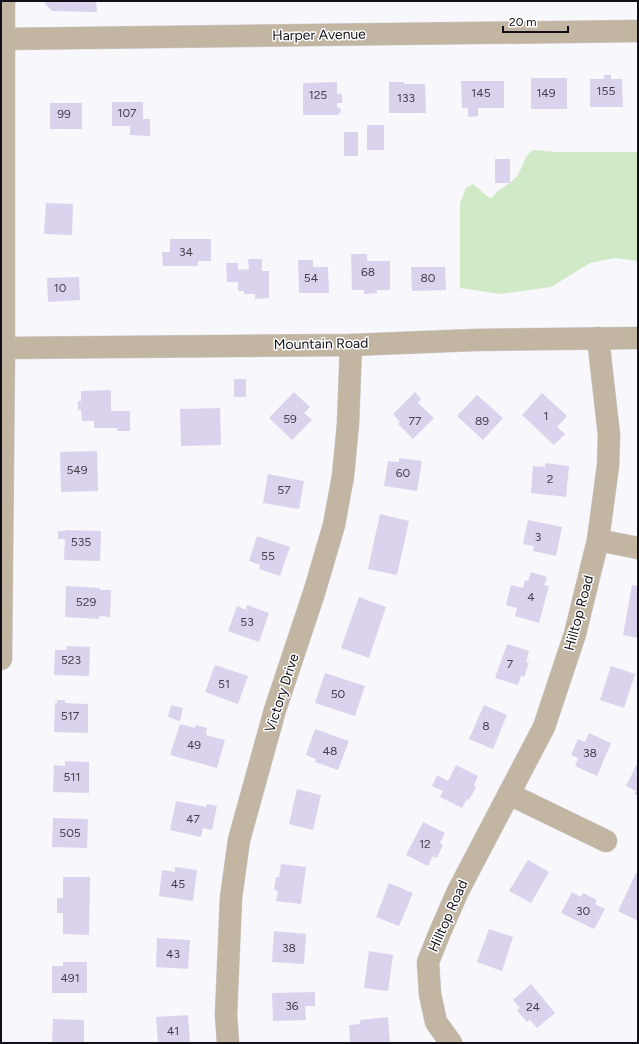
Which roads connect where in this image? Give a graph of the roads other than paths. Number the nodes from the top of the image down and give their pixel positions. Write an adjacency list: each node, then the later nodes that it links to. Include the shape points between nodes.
1 (4, 1): 3 (street)
2 (638, 31): 3 (street, Harper Avenue)
3 (2, 40): 7 (street)
4 (598, 338): 5 (street, Mountain Road); 6 (street, Mountain Road); 8 (street, Hilltop Road, via 609,435 608,466)
5 (638, 338)
6 (351, 345): 7 (street, Mountain Road); 13 (street, Victory Drive, via 348,431 334,526 264,746 239,840 231,898 226,1015)
7 (4, 348): 10 (street)
8 (598, 540): 9 (street); 11 (street, Hilltop Road, via 575,634 544,727)
9 (638, 548)
10 (1, 659)
11 (509, 794): 12 (street); 14 (street, Hilltop Road, via 458,891 428,962 430,994 436,1022)
12 (606, 841)
13 (228, 1043)
14 (451, 1043)

